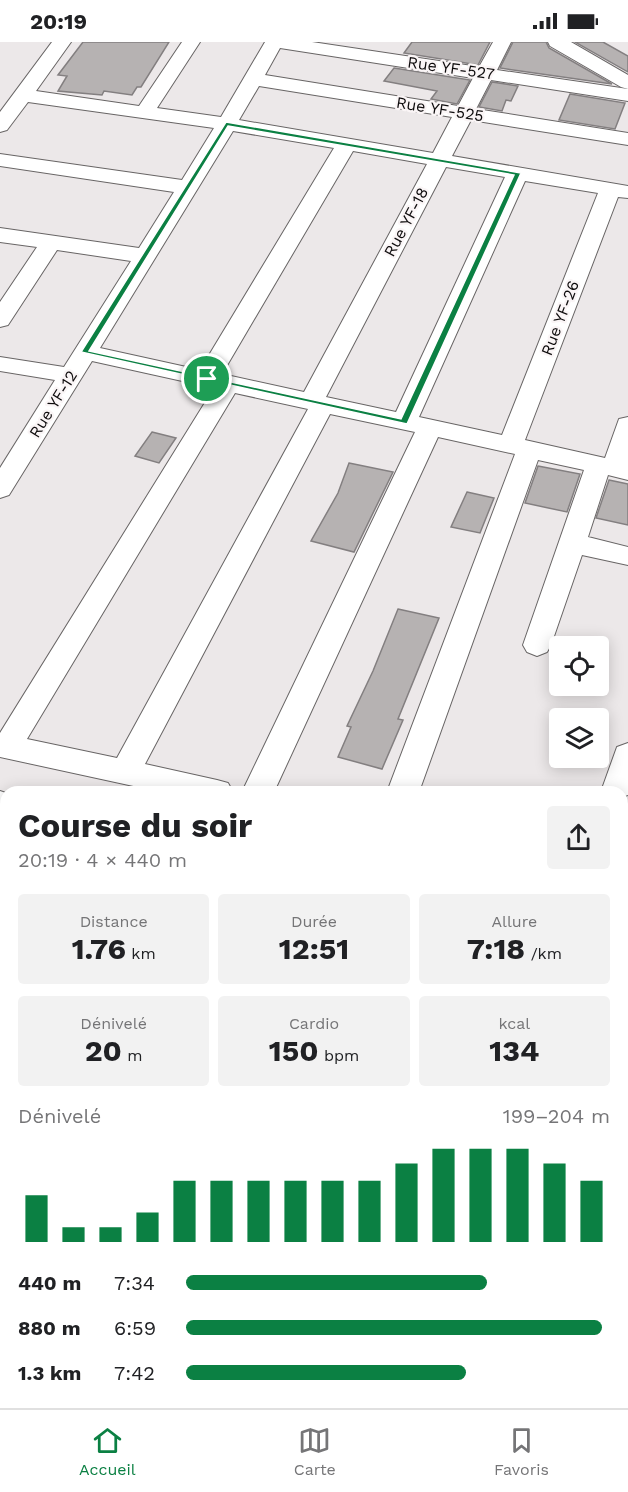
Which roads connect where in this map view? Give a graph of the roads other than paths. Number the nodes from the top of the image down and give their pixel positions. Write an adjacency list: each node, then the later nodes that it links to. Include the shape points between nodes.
1 (62, 42): 13 (street)
2 (192, 42): 15 (street)
3 (274, 42): 9 (street, Rue YF-527); 10 (street, Rue YF-12)
4 (502, 42): 9 (street, Rue YF-18)
5 (536, 42): 6 (street)
6 (561, 44): 8 (street)
7 (628, 63): 8 (street)
8 (606, 71): 11 (street); 12 (street)
9 (485, 74): 12 (street, Rue YF-527); 16 (street, Rue YF-18)
10 (253, 79): 16 (street, Rue YF-525); 18 (street, Rue YF-12)
11 (628, 83)
12 (566, 86): 14 (street, Rue YF-527)
13 (22, 95): 15 (street); 17 (street)
14 (628, 95)
15 (145, 112): 18 (street)
16 (464, 113): 19 (street, Rue YF-525); 22 (street, Rue YF-18)
17 (2, 119)
18 (226, 124): 20 (street); 24 (street, Rue YF-12)
19 (628, 139)
20 (347, 144): 22 (street); 33 (street)
21 (0, 159): 24 (street)
22 (439, 160): 23 (street); 34 (street, Rue YF-18)
23 (518, 173): 25 (street); 35 (street)
24 (187, 187): 28 (street, Rue YF-12)
25 (619, 191): 37 (street, Rue YF-26)
26 (0, 235): 27 (street)
27 (51, 242): 28 (street); 29 (street)
28 (145, 256): 30 (street, Rue YF-12)
29 (0, 320)
30 (85, 352): 32 (street, Rue YF-12); 33 (street)
31 (0, 364): 32 (street)
32 (70, 375): 38 (street, Rue YF-12)
33 (218, 381): 34 (street); 44 (street)
34 (317, 403): 35 (street); 46 (street, Rue YF-18)
35 (417, 425): 37 (street); 48 (street)
36 (628, 425): 39 (street)
37 (519, 448): 39 (street); 49 (street, Rue YF-26)
38 (8, 463): 40 (street, Rue YF-12)
39 (614, 468): 41 (street)
40 (0, 489)
41 (571, 543): 42 (street); 43 (street)
42 (628, 555)
43 (537, 645)
44 (3, 746): 46 (street)
45 (628, 755): 50 (street)
46 (125, 772): 47 (street)
47 (189, 786)
48 (261, 786)
49 (405, 786)
50 (619, 786)

